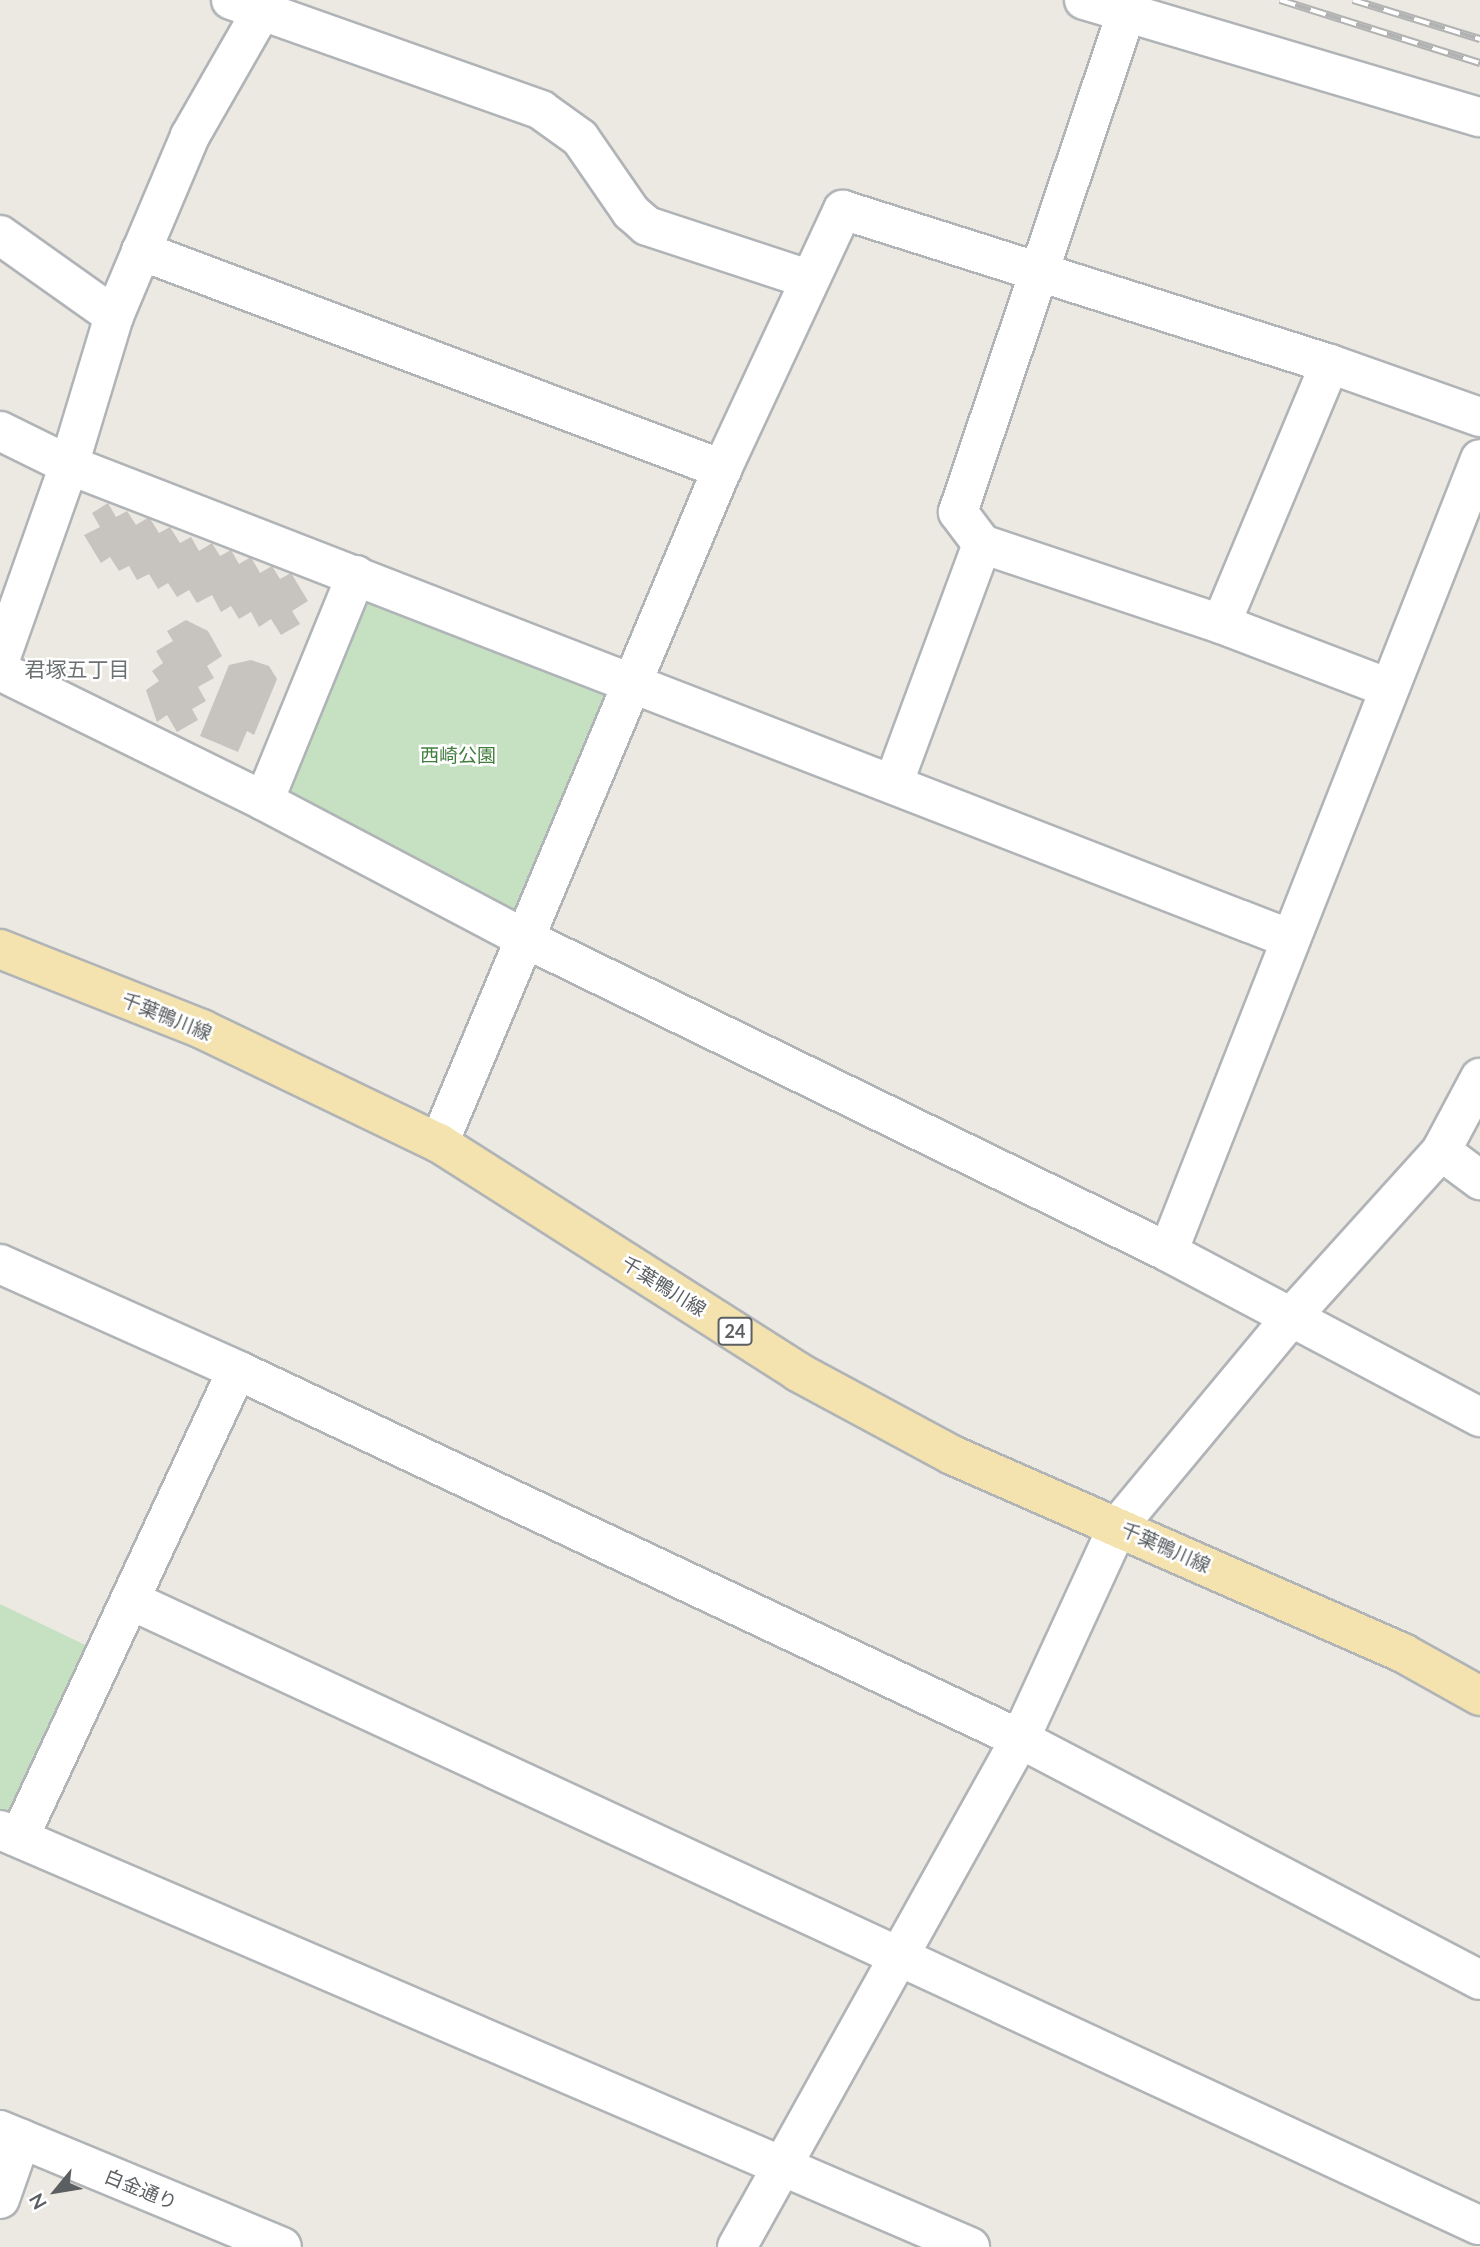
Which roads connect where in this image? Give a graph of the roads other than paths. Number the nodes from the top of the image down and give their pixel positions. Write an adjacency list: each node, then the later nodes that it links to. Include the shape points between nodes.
1 (1084, 0): 3 (street)
2 (253, 4): 6 (street); 8 (street, via 541,110 580,138 631,212 647,226)
3 (1126, 14): 4 (street); 7 (street)
4 (1480, 117)
5 (0, 235): 9 (street)
6 (141, 251): 9 (street); 15 (street)
7 (1041, 276): 8 (street, via 843,209); 10 (street); 16 (street, via 958,512)
8 (808, 279): 15 (street)
9 (114, 316): 14 (street)
10 (1330, 364): 11 (street); 18 (street)
11 (1480, 417)
12 (0, 431): 14 (street)
13 (1480, 459): 22 (street)
14 (69, 464): 17 (street); 19 (street)
15 (722, 469): 21 (street)
16 (982, 544): 18 (street); 23 (street)
17 (356, 575): 21 (street); 24 (street)
18 (1221, 624): 22 (street)
19 (0, 660)
20 (0, 671): 24 (street)
21 (634, 681): 23 (street); 25 (street)
22 (1389, 688): 26 (street)
23 (894, 782): 26 (street)
24 (264, 801): 25 (street)
25 (522, 937): 29 (street); 32 (street)
26 (1288, 938): 32 (street)
27 (0, 949): 29 (main road, 千葉鴨川線 / 24, via 202,1029)
28 (1480, 1078): 30 (street)
29 (439, 1143): 37 (main road, 千葉鴨川線 / 24, via 798,1371 952,1454)
30 (1441, 1151): 31 (street); 34 (street)
31 (1480, 1180)
32 (1168, 1252): 34 (street)
33 (0, 1264): 35 (street)
34 (1293, 1315): 36 (street); 37 (street)
35 (237, 1370): 38 (street); 40 (street)
36 (1475, 1404)
37 (1118, 1526): 39 (main road, 千葉鴨川線 / 24, via 1403,1653); 40 (street)
38 (132, 1601): 41 (street); 42 (street)
39 (1480, 1696)
40 (1020, 1739): 42 (street); 43 (street)
41 (9, 1834): 45 (street)
42 (901, 1955): 45 (street); 47 (street)
43 (1480, 1980)
44 (11, 2135): 46 (street); 48 (street, 白金通り)
45 (783, 2167): 49 (street); 50 (street)
46 (0, 2199)
47 (1472, 2231)
48 (282, 2247)
49 (737, 2247)
50 (970, 2247)

